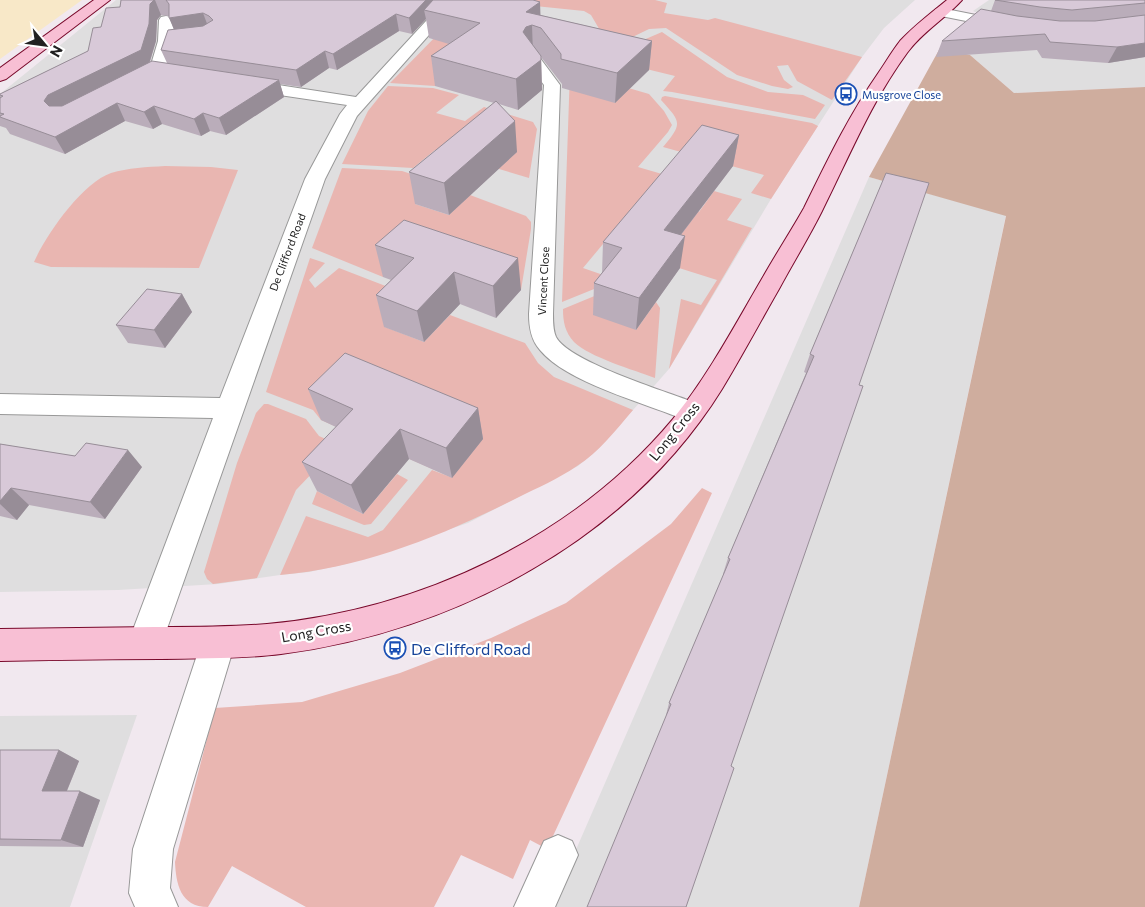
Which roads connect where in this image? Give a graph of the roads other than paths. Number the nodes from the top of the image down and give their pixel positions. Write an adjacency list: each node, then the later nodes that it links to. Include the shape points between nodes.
1 (102, 0): 11 (street)
2 (442, 0): 14 (street, De Clifford Road, via 445,6 442,14)
3 (948, 6): 5 (street); 17 (street, Long Cross, via 906,44 868,99 810,214)
4 (166, 20): 7 (street)
5 (1021, 28)
6 (183, 39): 7 (street)
7 (166, 41): 9 (street)
8 (534, 61): 17 (street, Vincent Close, via 552,85 541,314 546,342 562,357 589,371)
9 (157, 71): 10 (street); 13 (street)
10 (176, 74)
11 (0, 76)
12 (234, 83): 14 (street)
13 (116, 92)
14 (358, 102): 16 (street, De Clifford Road, via 315,179)
15 (0, 404): 16 (street)
16 (229, 408): 19 (street, De Clifford Road)
17 (692, 412): 18 (street, Long Cross, via 670,440 615,495 533,554 481,582 374,620 300,635)
18 (218, 642): 19 (street, Long Cross); 22 (street, via 153,849 149,893)
19 (145, 643): 20 (street, Long Cross)
20 (0, 645)
21 (558, 855): 23 (street)
22 (158, 907)
23 (534, 907)

